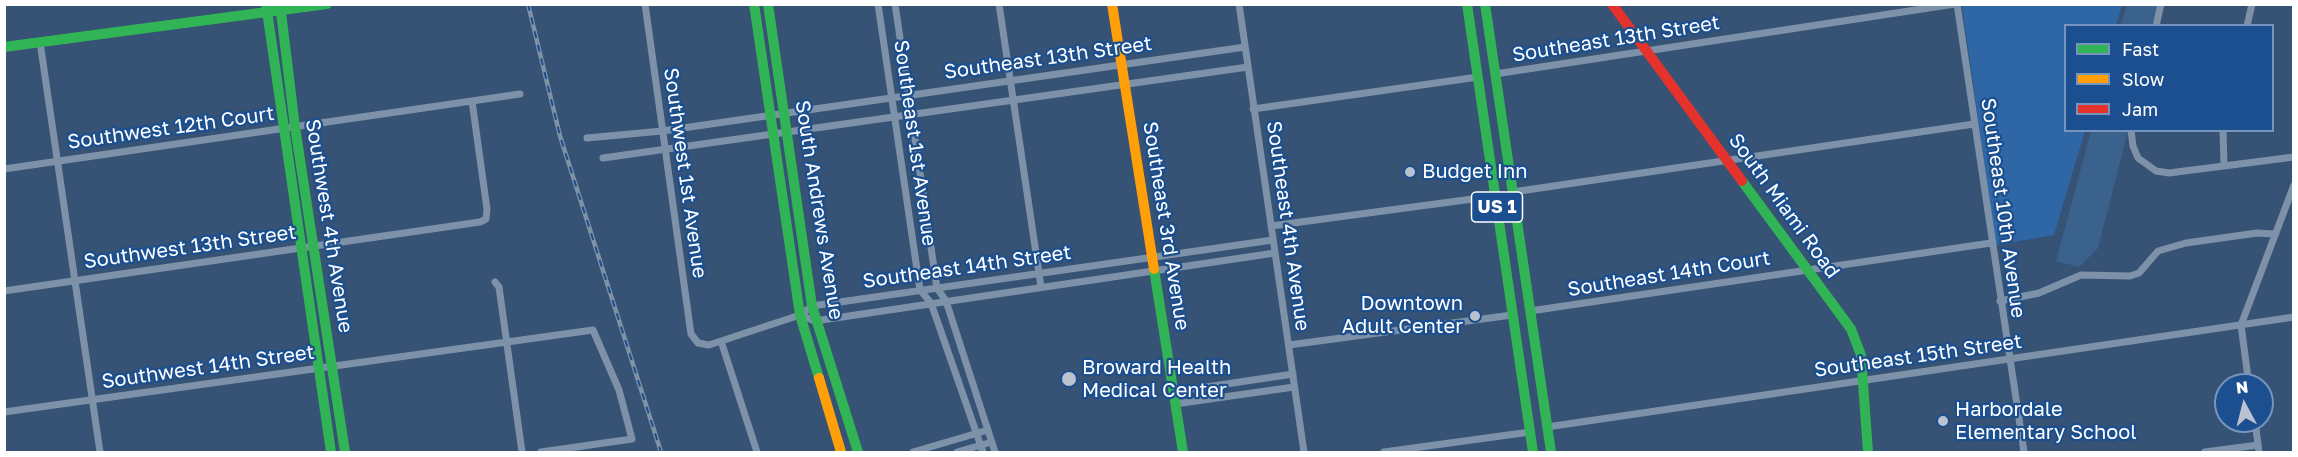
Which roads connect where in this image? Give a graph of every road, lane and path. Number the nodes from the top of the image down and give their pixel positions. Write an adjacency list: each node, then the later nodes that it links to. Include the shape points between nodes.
1 (327, 4): 17 (main road)
2 (645, 4): 44 (street, Southwest 1st Avenue)
3 (753, 4): 39 (main road, South Andrews Avenue)
4 (768, 4): 38 (main road, South Andrews Avenue)
5 (878, 4): 33 (street, Southeast 1st Avenue)
6 (895, 4): 32 (street, Southeast 1st Avenue)
7 (999, 4): 29 (street)
8 (1112, 4): 25 (main road, Southeast 3rd Avenue)
9 (1239, 4): 22 (street, Southeast 4th Avenue)
10 (1467, 4): 23 (main road, US 1)
11 (1485, 4): 27 (main road, US 1)
12 (1612, 4): 24 (main road, South Miami Road)
13 (1956, 4): 24 (street, Southeast 13th Street); 42 (street, Southeast 10th Avenue)
14 (2161, 4): 18 (street)
15 (2252, 4): 19 (street)
16 (267, 8): 17 (main road); 20 (main road); 43 (main road, Southwest 4th Avenue)
17 (281, 8): 43 (main road, Southwest 4th Avenue)
18 (2156, 24)
19 (2247, 24)
20 (40, 42): 21 (main road); 54 (street)
21 (4, 47)
22 (1245, 47): 25 (street, Southeast 13th Street); 26 (street, Southeast 4th Avenue)
23 (1474, 50): 27 (main road); 28 (main road, US 1)
24 (1648, 51): 27 (street, Southeast 13th Street); 53 (main road, South Miami Road)
25 (1123, 64): 29 (street, Southeast 13th Street); 30 (main road, Southeast 3rd Avenue)
26 (1248, 67): 30 (street, Southeast 13th Street); 37 (street, Southeast 4th Avenue)
27 (1495, 74): 34 (main road, US 1)
28 (1478, 77): 34 (main road); 37 (street); 59 (main road, US 1)
29 (1010, 80): 32 (street, Southeast 13th Street); 36 (street)
30 (1127, 85): 36 (street, Southeast 13th Street); 67 (main road, Southeast 3rd Avenue)
31 (520, 94): 35 (street, Southwest 12th Court)
32 (908, 94): 33 (street, Southeast 13th Street); 40 (street, Southeast 1st Avenue)
33 (892, 96): 38 (street, Southeast 13th Street); 41 (street, Southeast 1st Avenue)
34 (1498, 96): 58 (main road, US 1)
35 (472, 101): 43 (street, Southwest 12th Court); 64 (street, Southwest 13th Street, via 486,219)
36 (1014, 101): 40 (street, Southeast 13th Street); 70 (street)
37 (1253, 109): 60 (street, Southeast 4th Avenue)
38 (785, 113): 39 (street); 45 (main road, South Andrews Avenue)
39 (769, 115): 44 (street); 48 (main road, South Andrews Avenue)
40 (911, 115): 41 (street, Southeast 13th Street); 74 (street, Southeast 1st Avenue)
41 (895, 117): 45 (street, Southeast 13th Street); 75 (street, Southeast 1st Avenue)
42 (1974, 124): 53 (street); 63 (street, Southeast 10th Avenue)
43 (290, 128): 54 (street, Southwest 12th Court); 64 (main road, Southwest 4th Avenue); 65 (main road, Southwest 4th Avenue)
44 (662, 131): 49 (street); 50 (street, Southwest 1st Avenue)
45 (788, 131): 48 (street); 80 (main road, South Andrews Avenue)
46 (2131, 132): 55 (street, via 2138,158 2156,171 2169,173)
47 (2223, 132): 55 (street)
48 (771, 134): 50 (street); 82 (main road, South Andrews Avenue)
49 (588, 138)
50 (665, 150): 52 (street); 88 (street, Southwest 1st Avenue, via 691,334 698,344)
51 (2294, 157): 55 (street)
52 (603, 159)
53 (1727, 159): 58 (street); 68 (main road, South Miami Road)
54 (59, 161): 56 (street, Southwest 12th Court); 71 (street)
55 (2224, 165)
56 (4, 169)
57 (2294, 185): 61 (street)
58 (1513, 192): 81 (main road, US 1)
59 (1495, 196): 60 (street); 83 (main road, US 1)
60 (1271, 226): 62 (street, Southeast 4th Avenue)
61 (2274, 234): 78 (street, via 2257,232 2186,243 2158,251 2139,273 2130,276 2081,274 2039,293); 86 (street)
62 (1273, 240): 66 (street, Southeast 4th Avenue); 67 (street, Southeast 14th Street)
63 (1990, 243): 68 (street, Southeast 14th Court); 78 (street, Southeast 10th Avenue)
64 (315, 245): 65 (street, Southwest 13th Street); 91 (main road, Southwest 4th Avenue)
65 (302, 247): 71 (street, Southwest 13th Street); 92 (main road, Southwest 4th Avenue)
66 (1275, 253): 69 (street, Southeast 14th Street); 89 (street, Southeast 4th Avenue)
67 (1153, 257): 69 (main road, Southeast 3rd Avenue); 70 (street, Southeast 14th Street)
68 (1809, 269): 81 (street, Southeast 14th Court); 97 (main road, South Miami Road, via 1858,343)
69 (1155, 271): 73 (street, Southeast 14th Street); 99 (main road, Southeast 3rd Avenue)
70 (1039, 274): 73 (street); 74 (street, Southeast 14th Street)
71 (75, 280): 76 (street, Southwest 13th Street); 100 (street)
72 (495, 282): 87 (street)
73 (1041, 287): 77 (street, Southeast 14th Street)
74 (937, 288): 75 (street, Southeast 14th Street); 77 (street)
75 (920, 290): 79 (street); 80 (street, Southeast 14th Street)
76 (4, 291)
77 (946, 301): 79 (street, Southeast 14th Street); 94 (street)
78 (2000, 301): 90 (street, Southeast 10th Avenue)
79 (931, 303): 85 (street, Southeast 14th Street); 96 (street)
80 (812, 306): 82 (street, Southeast 14th Street); 85 (main road, South Andrews Avenue)
81 (1530, 311): 104 (main road, US 1)
82 (800, 315): 85 (street); 88 (street); 119 (main road, South Andrews Avenue)
83 (1512, 315): 89 (street); 103 (main road, US 1)
84 (2294, 317): 86 (street, Southeast 15th Street)
85 (815, 321): 120 (main road, South Andrews Avenue)
86 (2241, 325): 90 (street, Southeast 15th Street); 93 (street)
87 (506, 340): 91 (street, Southwest 14th Street); 116 (street); 117 (street, Southwest 14th Street, via 593,330 619,390 632,439)
88 (721, 341): 118 (street)
89 (1289, 345): 95 (street, Southeast 4th Avenue)
90 (2009, 359): 97 (street, Southeast 15th Street); 129 (street, Southeast 10th Avenue)
91 (332, 366): 92 (street, Southwest 14th Street); 115 (main road, Southwest 4th Avenue)
92 (318, 368): 100 (street, Southwest 14th Street); 114 (main road, Southwest 4th Avenue)
93 (2247, 373)
94 (969, 374): 96 (street); 105 (street)
95 (1293, 374): 98 (street, Southeast 4th Avenue); 99 (street)
96 (958, 377): 107 (street)
97 (1864, 381): 104 (street, Southeast 15th Street); 128 (main road, South Miami Road)
98 (1294, 387): 101 (street); 124 (street, Southeast 4th Avenue)
99 (1173, 392): 101 (main road, Southeast 3rd Avenue)
100 (92, 399): 102 (street, Southwest 14th Street); 113 (street)
101 (1175, 404): 123 (main road, Southeast 3rd Avenue)
102 (4, 412)
103 (1528, 416): 104 (main road); 106 (main road, US 1)
104 (1547, 427): 127 (main road, US 1)
105 (988, 430): 107 (street); 109 (street)
106 (1530, 432): 125 (street); 126 (main road, US 1); 127 (main road)
107 (977, 433): 110 (street); 112 (street)
108 (2257, 433): 111 (street)
109 (992, 442): 110 (street); 122 (street)
110 (982, 449): 121 (street)
111 (2259, 449): 130 (street)
112 (918, 452)
113 (100, 453)
114 (331, 453)
115 (345, 453)
116 (522, 453)
117 (540, 453)
118 (757, 453)
119 (841, 453)
120 (858, 453)
121 (957, 453)
122 (995, 453)
123 (1183, 453)
124 (1304, 453)
125 (1384, 453)
126 (1533, 453)
127 (1550, 453)
128 (1868, 453)
129 (2024, 453)
130 (2205, 453)

